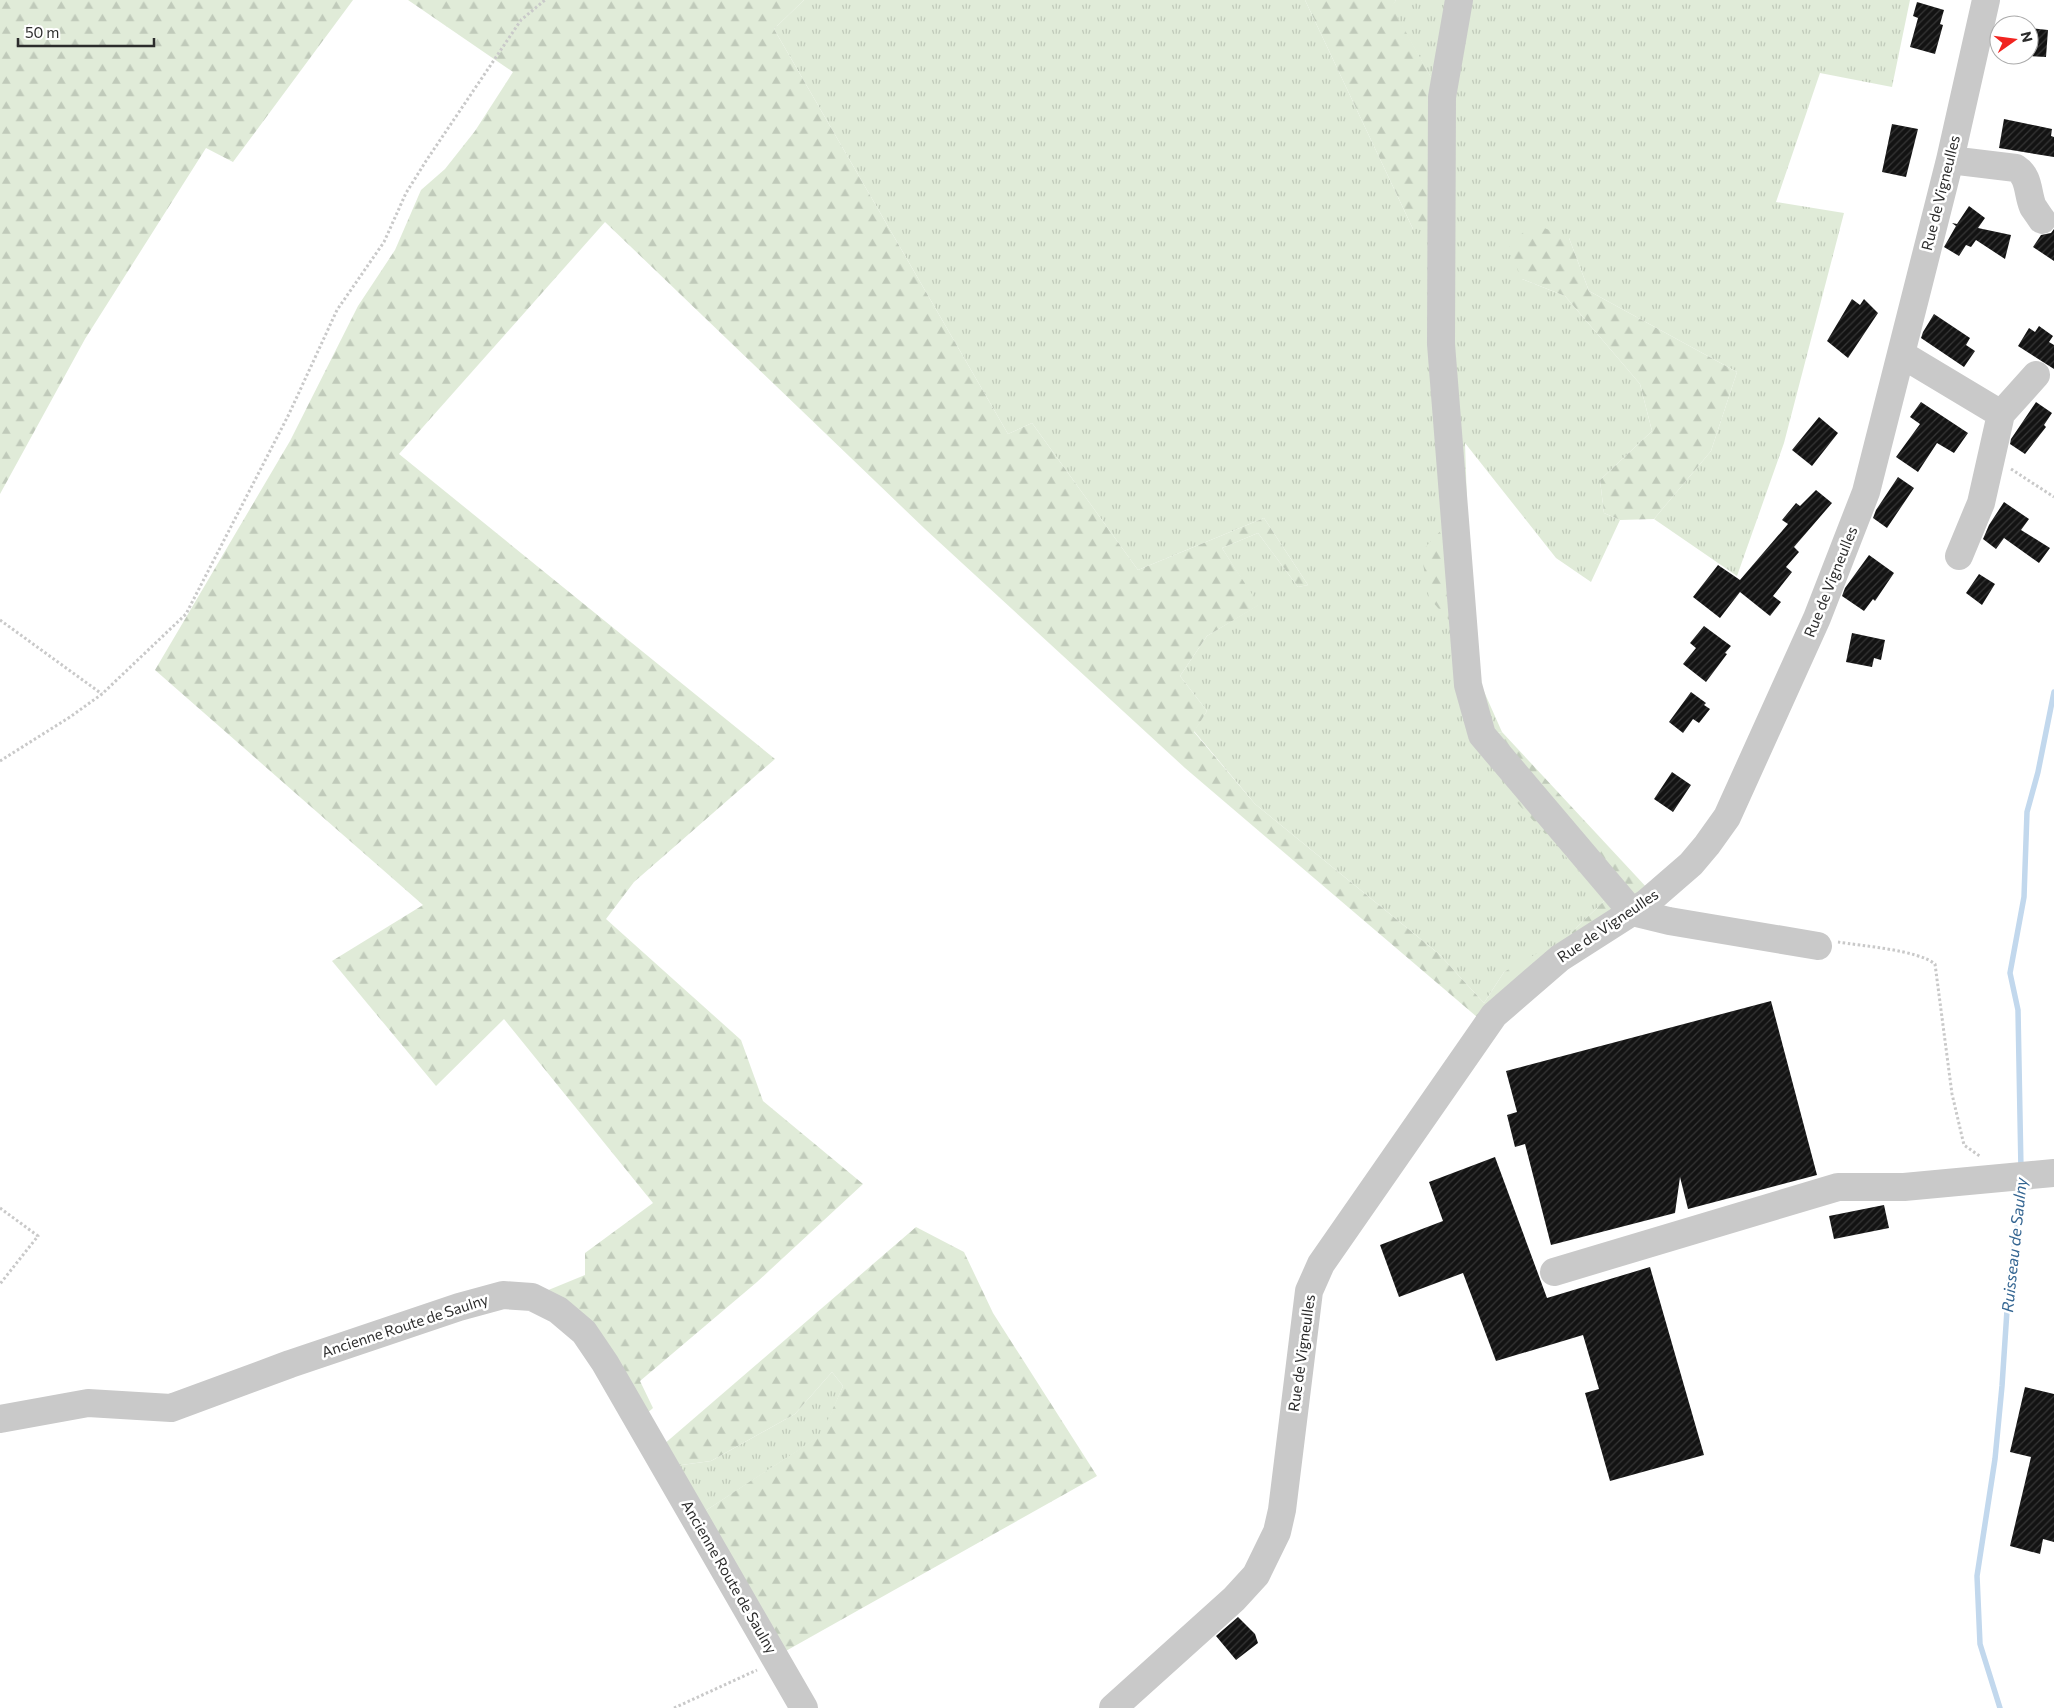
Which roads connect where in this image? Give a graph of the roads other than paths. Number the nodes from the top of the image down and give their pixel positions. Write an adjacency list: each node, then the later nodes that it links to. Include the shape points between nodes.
1 (1460, 0): 9 (street, via 1442,97 1441,344 1468,685 1482,735)
2 (1986, 0): 3 (street, Rue de Vigneulles)
3 (1950, 160): 4 (street, via 2016,168 2026,178 2033,206); 5 (street, Rue de Vigneulles)
4 (2042, 220)
5 (1901, 354): 7 (street); 9 (street, Rue de Vigneulles, via 1866,492 1817,618 1737,797 1708,845 1691,864)
6 (2036, 375): 7 (street)
7 (2001, 414): 8 (street, via 1981,503)
8 (1959, 556)
9 (1632, 912): 10 (street, via 1669,922); 15 (street, Rue de Vigneulles, via 1560,958 1494,1015 1321,1264 1309,1291 1277,1532 1256,1574 1234,1600)
10 (1818, 946)
11 (2054, 1173): 12 (street, via 1904,1186 1838,1187)
12 (1554, 1272)
13 (0, 1419): 14 (street, Ancienne Route de Saulny, via 88,1403 171,1408 459,1307 503,1296 532,1297 558,1310 584,1332 605,1363)
14 (804, 1708)
15 (1113, 1708)

